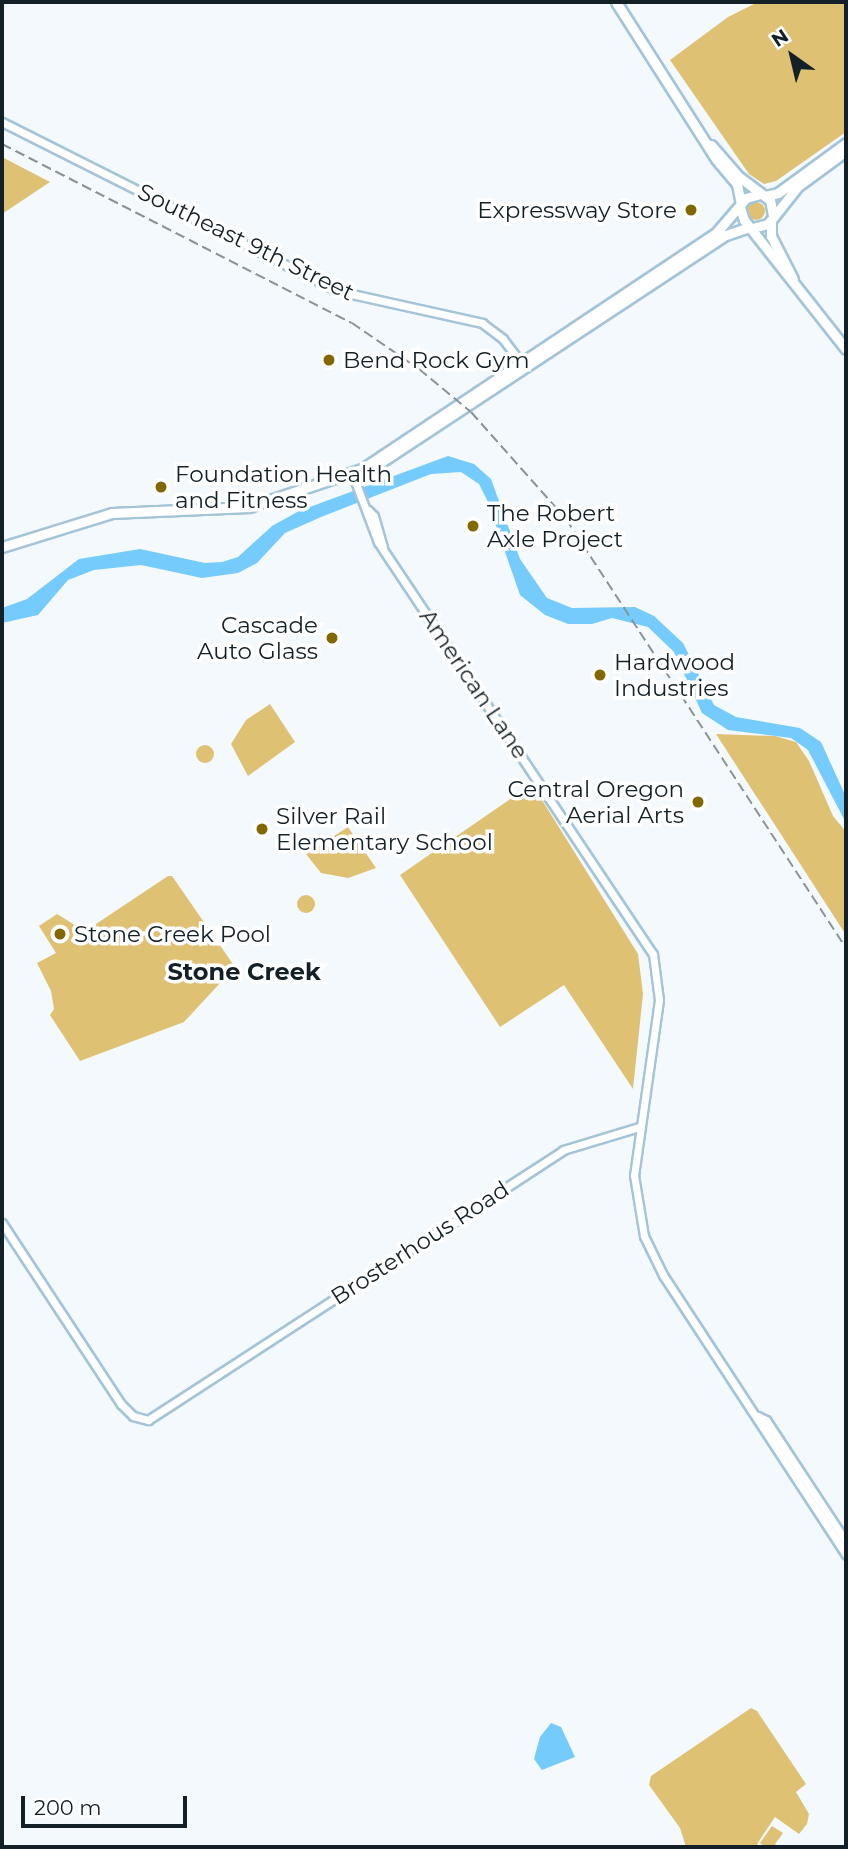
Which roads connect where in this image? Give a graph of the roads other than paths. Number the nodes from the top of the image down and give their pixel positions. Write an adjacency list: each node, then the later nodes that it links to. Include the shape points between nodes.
1 (616, 2): 3 (main road)
2 (2, 122): 12 (street, Southeast 9th Street, via 338,291 482,323 503,338)
3 (707, 141): 6 (main road); 7 (main road, via 740,190)
4 (846, 143): 6 (main road, via 778,193)
5 (846, 151): 8 (main road, via 798,186)
6 (763, 195): 7 (main road); 8 (main road, via 773,205)
7 (740, 205): 9 (main road); 12 (main road, via 716,233)
8 (772, 218): 9 (main road); 10 (main road, via 771,236)
9 (751, 227): 10 (main road); 12 (main road, via 735,229)
10 (794, 284): 11 (main road)
11 (846, 349)
12 (523, 365): 13 (main road)
13 (355, 478): 14 (main road, via 250,511 115,518); 15 (street, American Lane, via 383,547 653,954 659,1000)
14 (2, 550)
15 (639, 1127): 16 (street, Brosterhous Road, via 563,1150 148,1420 133,1416 121,1404); 17 (street, via 635,1192 648,1248)
16 (2, 1223)
17 (758, 1416): 18 (street, via 766,1420); 19 (street)
18 (846, 1542)
19 (846, 1555)

